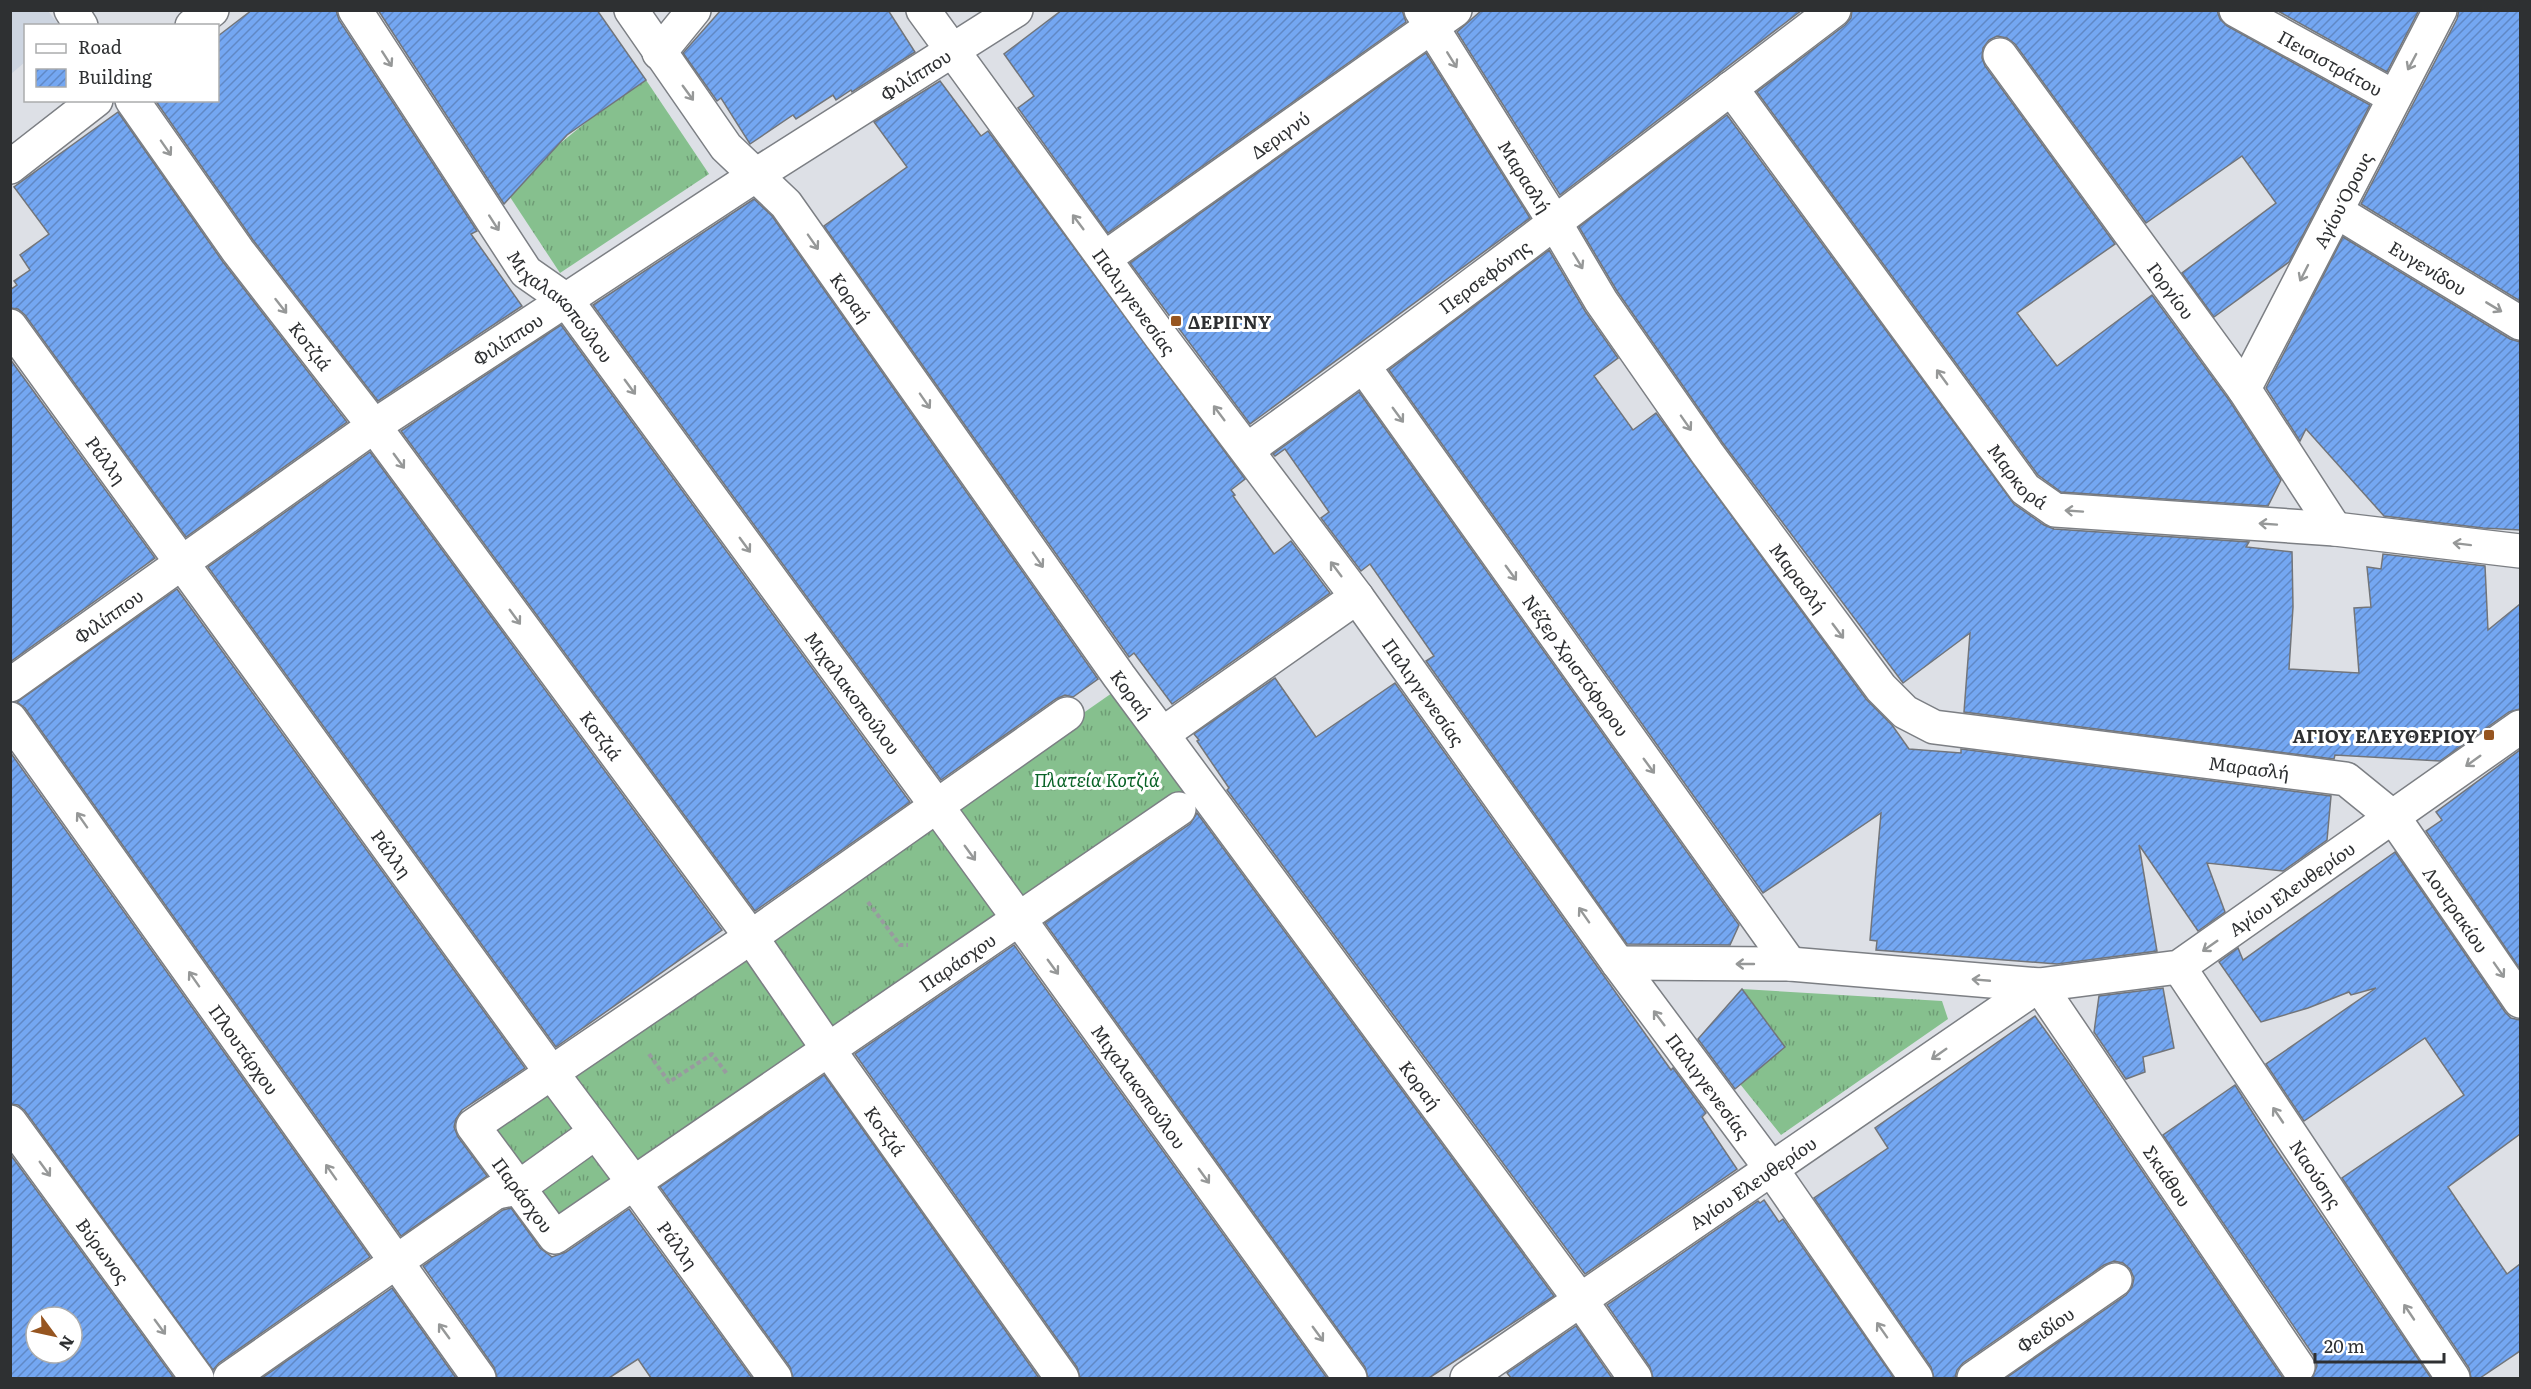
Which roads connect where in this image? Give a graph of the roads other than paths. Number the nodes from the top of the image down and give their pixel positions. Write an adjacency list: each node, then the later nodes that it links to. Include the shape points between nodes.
1 (71, 10): 12 (street)
2 (212, 10): 13 (street)
3 (355, 10): 26 (street, Μιχαλακοπούλου, one-way to 26, via 526,272)
4 (631, 10): 15 (street, Κοραή)
5 (694, 10): 15 (street)
6 (923, 10): 14 (street, Παλιγγενεσίας)
7 (1016, 10): 14 (street, Φιλίππου)
8 (1834, 10): 17 (street, Περσεφόνης)
9 (2236, 10): 18 (street, Πεισιστράτου)
10 (2440, 10): 18 (street, Αγίου Όρους, one-way to 18)
11 (1436, 16): 24 (street, Μαρασλή, one-way to 24); 25 (street, Δεριγνύ)
12 (80, 24)
13 (194, 24)
14 (952, 52): 22 (street, Φιλίππου); 25 (street, Παλιγγενεσίας, one-way to 14)
15 (659, 53): 22 (street, Κοραή, one-way to 22, via 726,147)
16 (2000, 55): 30 (street, Γοργίου)
17 (1731, 88): 24 (street, Περσεφόνης); 33 (street, Μαρκορά, one-way to 17, via 2055,510 2025,489)
18 (2394, 97): 23 (street, Αγίου Όρους)
19 (93, 102): 21 (street)
20 (133, 102): 31 (street, Κοτζιά, one-way to 31, via 238,251)
21 (10, 167)
22 (756, 175): 26 (street, Φιλίππου); 41 (street, Κοραή, one-way to 41, via 786,204 1119,676)
23 (2336, 211): 27 (street, Ευγενίδου, one-way to 27); 30 (street, Αγίου Όρους, one-way to 30)
24 (1556, 224): 29 (street, Περσεφόνης); 44 (street, Μαρασλή, one-way to 44, via 1601,301 1707,453 1881,688 1905,712 1934,727 2346,779)
25 (1105, 258): 32 (street, Παλιγγενεσίας, one-way to 25)
26 (566, 300): 31 (street, Φιλίππου); 42 (street, Μιχαλακοπούλου, one-way to 42)
27 (2520, 323)
28 (10, 326): 35 (street, Ράλλη)
29 (1364, 367): 32 (street, Περσεφόνης); 48 (street, Nέζερ Χριστόφορου, one-way to 48)
30 (2244, 389): 33 (street, Γοργίου)
31 (374, 426): 35 (street, Φιλίππου); 46 (street, Κοτζιά, one-way to 46)
32 (1247, 450): 36 (street, Παλιγγενεσίας, one-way to 32)
33 (2335, 529): 34 (street, Μαρκορά, one-way to 33)
34 (2520, 551)
35 (181, 563): 37 (street, Φιλίππου); 53 (street, Ράλλη)
36 (1357, 597): 41 (street); 47 (street, Παλιγγενεσίας, one-way to 36)
37 (10, 685)
38 (1067, 714): 42 (street, Παράσχου)
39 (10, 719): 59 (street, Πλουτάρχου, one-way to 39)
40 (2520, 727): 44 (street, Αγίου Ελευθερίου, one-way to 44)
41 (1164, 733): 61 (street, Κοραή)
42 (936, 805): 45 (street, Μιχαλακοπούλου, one-way to 45); 46 (street, Παράσχου)
43 (1179, 809): 45 (street, Παράσχου)
44 (2394, 818): 49 (street, Αγίου Ελευθερίου, one-way to 49); 51 (street, Λουτρακίου, one-way to 51)
45 (1019, 919): 52 (street, Παράσχου); 68 (street, Μιχαλακοπούλου, one-way to 68)
46 (751, 937): 52 (street, Κοτζιά); 53 (street, Παράσχου)
47 (1618, 963): 48 (street, Αγίου Ελευθερίου, one-way to 47); 56 (street, Παλιγγενεσίας, one-way to 47)
48 (1790, 964): 50 (street, Αγίου Ελευθερίου, one-way to 48)
49 (2179, 967): 50 (street, Αγίου Ελευθερίου); 73 (street, Ναούσης, one-way to 49)
50 (2039, 985): 56 (street, Αγίου Ελευθερίου, one-way to 56); 62 (street, Σκιάθου)
51 (2520, 1001)
52 (828, 1049): 57 (street, Παράσχου); 67 (street, Κοτζιά)
53 (551, 1072): 55 (street, Ράλλη); 58 (street, Παράσχου, via 473,1126)
54 (10, 1122): 63 (street, Βύρωνος, one-way to 63)
55 (596, 1132): 57 (street, Ράλλη); 58 (street)
56 (1772, 1170): 61 (street, Αγίου Ελευθερίου); 71 (street, Παλιγγενεσίας, one-way to 56)
57 (634, 1183): 58 (street, Παράσχου, via 555,1237); 66 (street, Ράλλη)
58 (507, 1190): 59 (street, Παράσχου)
59 (396, 1264): 64 (street, Παράσχου); 65 (street, Πλουτάρχου, one-way to 59)
60 (2115, 1280): 72 (street, Φειδίου)
61 (1581, 1301): 69 (street, Αγίου Ελευθερίου); 70 (street, Κοραή)
62 (2298, 1367)
63 (197, 1378)
64 (230, 1378)
65 (479, 1378)
66 (776, 1378)
67 (1062, 1378)
68 (1350, 1378)
69 (1467, 1378)
70 (1635, 1378)
71 (1916, 1378)
72 (1974, 1378)
73 (2453, 1378)

